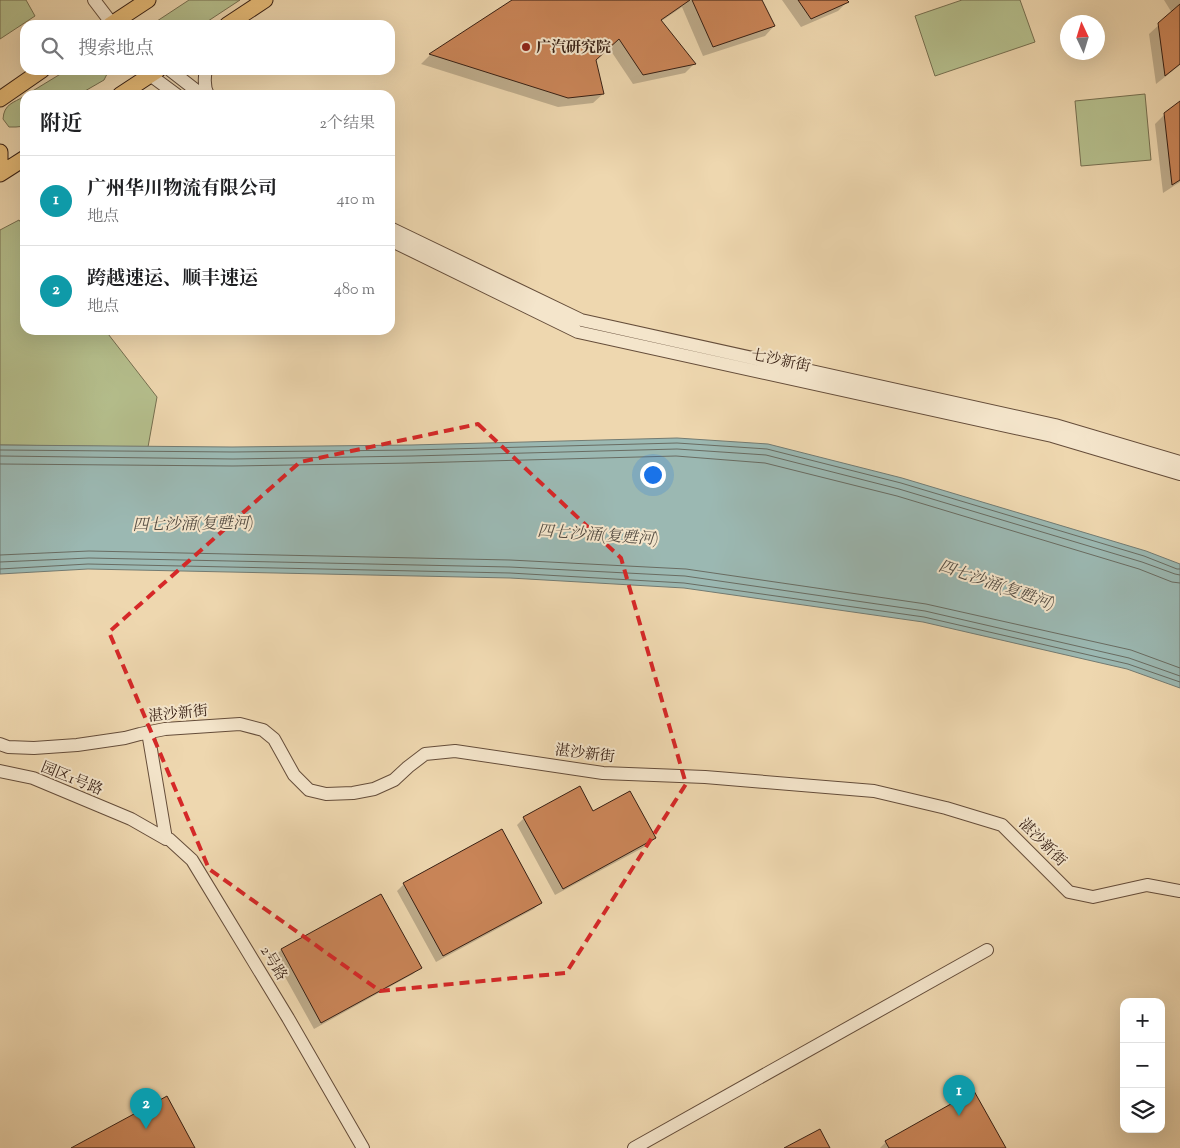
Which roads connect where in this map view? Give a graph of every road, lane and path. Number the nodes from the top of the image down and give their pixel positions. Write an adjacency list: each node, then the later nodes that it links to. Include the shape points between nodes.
1 (94, 0): 4 (street)
2 (148, 0): 5 (main road)
3 (265, 0): 6 (main road)
4 (108, 20)
5 (119, 20)
6 (234, 20)
7 (35, 75): 16 (main road)
8 (148, 75): 12 (main road)
9 (155, 75): 13 (street)
10 (176, 75): 14 (street)
11 (205, 75): 15 (street)
12 (127, 90)
13 (172, 90)
14 (196, 90)
15 (206, 90)
16 (0, 99)
17 (0, 152): 18 (main road)
18 (0, 161)
19 (20, 161): 20 (main road)
20 (0, 174)
21 (395, 230): 23 (street, 七沙新街, via 580,320 1056,425)
22 (395, 242): 24 (street, 七沙新街, via 578,332 1052,436)
23 (1180, 462)
24 (1180, 474)
25 (148, 732): 26 (street, 湛沙新街, via 77,745 34,748); 29 (street); 30 (street, 湛沙新街, via 240,724 263,730 274,739 294,775 309,790 326,794 374,790 394,780 424,754 455,751 603,773 705,777 874,791 1002,825 1069,892 1093,897 1147,885)
26 (0, 744)
27 (0, 771): 28 (street, 园区1号路, via 32,778)
28 (131, 819): 29 (street, 2号路)
29 (166, 838): 32 (street, 2号路, via 192,860)
30 (1180, 890)
31 (987, 950): 33 (street)
32 (364, 1148)
33 (634, 1148)

